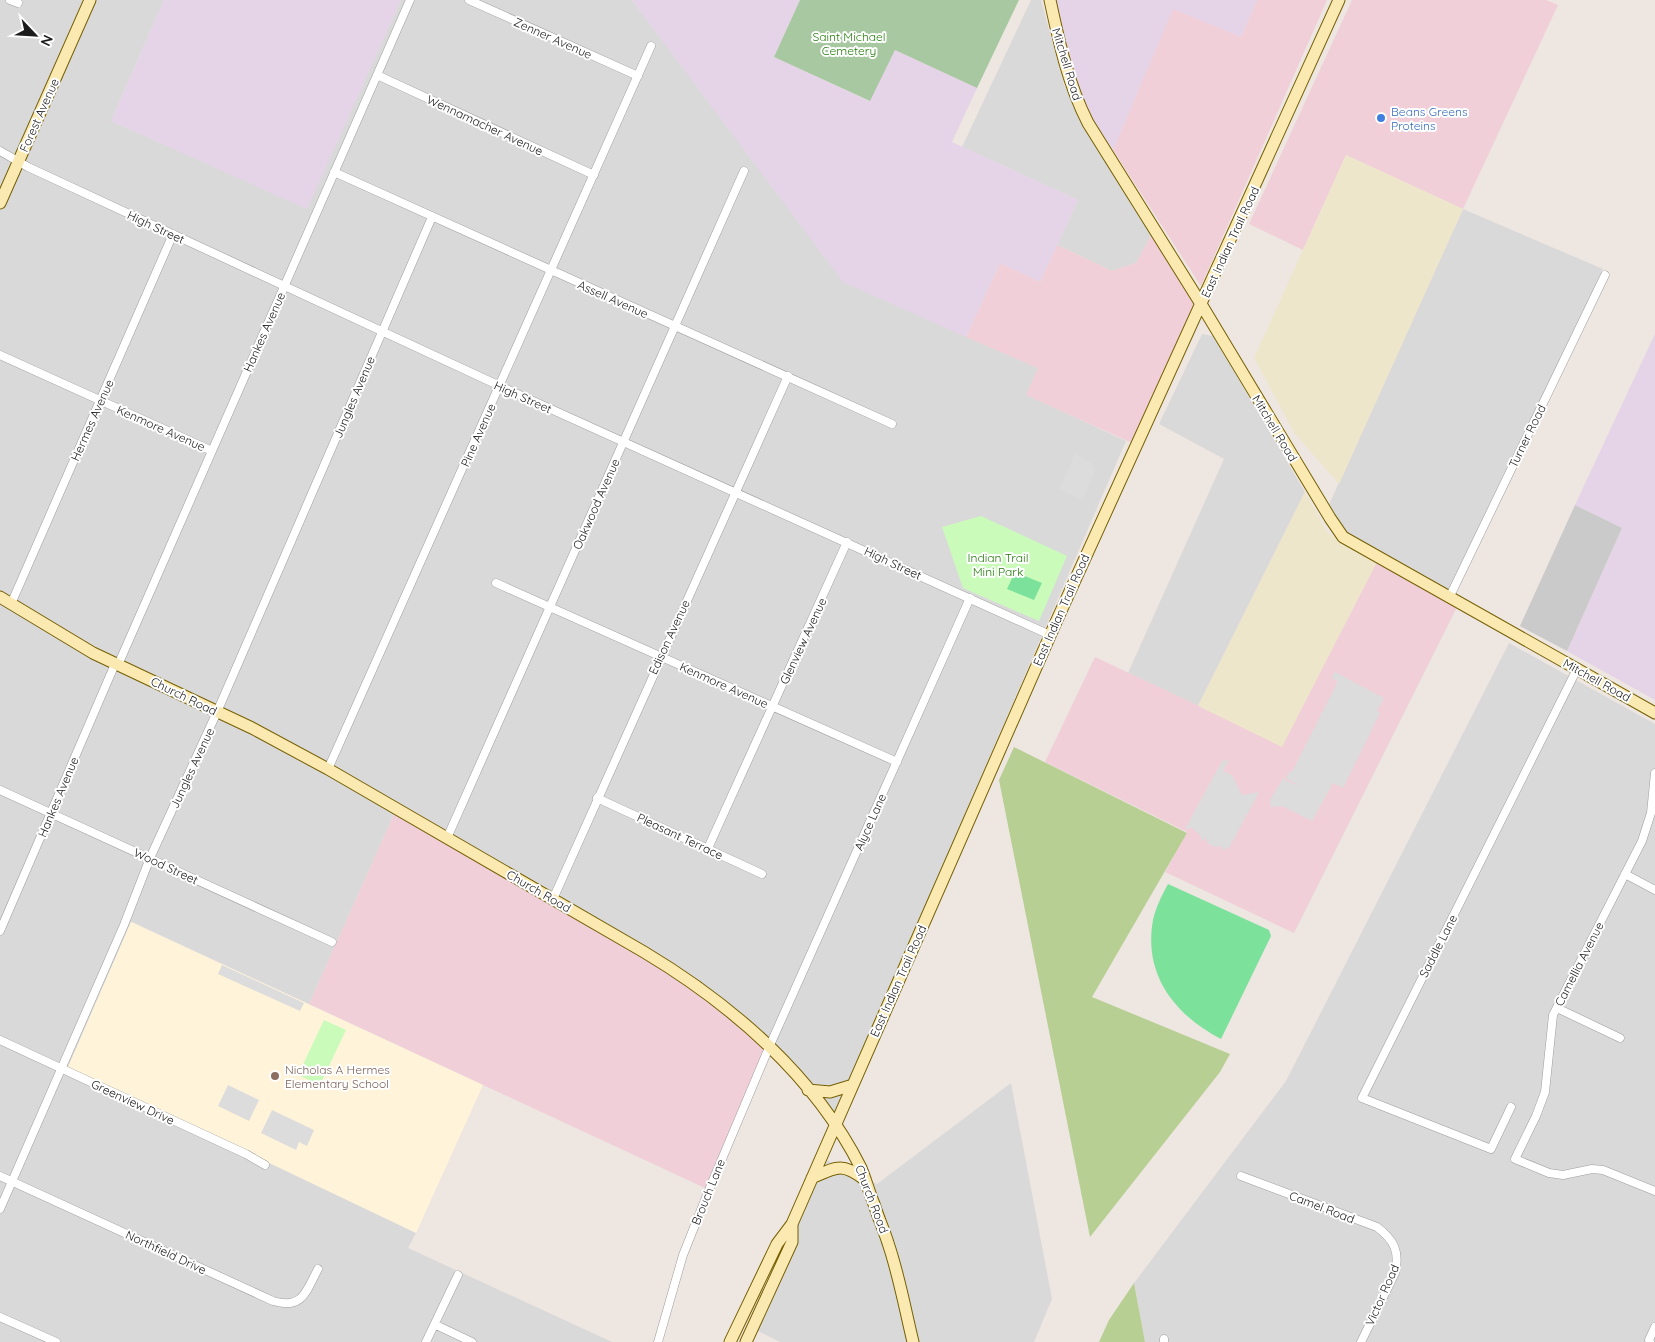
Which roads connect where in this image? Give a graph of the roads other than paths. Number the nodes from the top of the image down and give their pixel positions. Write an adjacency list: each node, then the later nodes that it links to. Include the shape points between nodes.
1 (90, 0): 10 (street, Forest Avenue)
2 (410, 0): 7 (street, Hankes Avenue)
3 (469, 0): 8 (street, Zenner Avenue)
4 (1050, 0): 20 (street, Mitchell Road, via 1079,106)
5 (1339, 0): 20 (street, East Indian Trail Road)
6 (651, 46): 8 (street, Pine Avenue)
7 (377, 75): 12 (street, Hankes Avenue); 13 (street, Wennamacher Avenue)
8 (638, 76): 13 (street, Pine Avenue)
9 (0, 152): 10 (street, High Street)
10 (18, 161): 14 (street, Forest Avenue); 16 (street, High Street)
11 (744, 171): 21 (street, Oakwood Avenue)
12 (334, 172): 15 (street, Assell Avenue); 19 (street, Hankes Avenue)
13 (594, 175): 17 (street, Pine Avenue)
14 (0, 203)
15 (432, 217): 17 (street, Assell Avenue); 22 (street, Jungles Avenue)
16 (173, 234): 19 (street, High Street); 26 (street, Hermes Avenue)
17 (551, 271): 21 (street, Assell Avenue); 25 (street, Pine Avenue)
18 (1605, 275): 35 (street, Turner Road)
19 (284, 287): 22 (street, High Street); 29 (street, Hankes Avenue)
20 (1201, 304): 35 (street, Mitchell Road, via 1343,536); 38 (street, East Indian Trail Road)
21 (675, 326): 24 (street, Assell Avenue); 28 (street, Oakwood Avenue)
22 (382, 331): 25 (street, High Street); 43 (street, Jungles Avenue)
23 (0, 355): 26 (street, Kenmore Avenue)
24 (788, 376): 27 (street, Assell Avenue); 30 (street, Edison Avenue)
25 (500, 386): 28 (street, High Street); 46 (street, Pine Avenue)
26 (101, 400): 29 (street, Kenmore Avenue); 36 (street, Hermes Avenue)
27 (892, 424)
28 (624, 442): 30 (street, High Street); 37 (street, Oakwood Avenue)
29 (212, 451): 40 (street, Hankes Avenue)
30 (736, 492): 31 (street, High Street); 39 (street, Edison Avenue)
31 (848, 542): 34 (street, High Street); 42 (street, Glenview Avenue)
32 (496, 583): 37 (street, Kenmore Avenue)
33 (0, 597): 36 (street, Church Road)
34 (970, 598): 38 (street, High Street); 45 (street, Alyce Lane)
35 (1449, 598): 41 (street, Mitchell Road)
36 (11, 604): 40 (street, Church Road)
37 (550, 607): 39 (street, Kenmore Avenue); 51 (street, Oakwood Avenue)
38 (1050, 634): 65 (street, East Indian Trail Road)
39 (660, 656): 42 (street, Kenmore Avenue); 49 (street, Edison Avenue)
40 (116, 664): 43 (street, Church Road); 50 (street, Hankes Avenue)
41 (1577, 669): 44 (street, Mitchell Road); 67 (street, Saddle Lane, via 1362,1098 1491,1150)
42 (773, 706): 45 (street, Kenmore Avenue); 52 (street, Glenview Avenue)
43 (217, 712): 46 (street, Church Road); 53 (street, Jungles Avenue)
44 (1655, 713)
45 (897, 762): 63 (street, Alyce Lane)
46 (328, 769): 51 (street, Church Road)
47 (1655, 773): 55 (street, Camellia Avenue, via 1648,825)
48 (0, 790): 50 (street, Wood Street)
49 (597, 798): 52 (street, Pleasant Terrace); 57 (street, Edison Avenue)
50 (51, 813): 53 (street, Wood Street); 58 (street, Hankes Avenue)
51 (447, 838): 57 (street, Church Road)
52 (708, 848): 54 (street, Pleasant Terrace)
53 (150, 858): 59 (street, Wood Street); 64 (street, Jungles Avenue)
54 (762, 874)
55 (1625, 874): 56 (street); 60 (street, Camellia Avenue)
56 (1655, 890)
57 (553, 899): 63 (street, Church Road, via 674,970)
58 (1, 926)
59 (332, 942)
60 (1557, 1008): 61 (street); 75 (street, Camellia Avenue, via 1553,1015 1545,1092 1515,1159 1542,1171 1563,1175 1604,1170)
61 (1620, 1038)
62 (0, 1040): 64 (street, Greenview Drive)
63 (770, 1045): 66 (street, Church Road); 88 (street, Brouch Lane, via 683,1255)
64 (62, 1068): 69 (street, Greenview Drive, via 246,1154); 74 (street, Jungles Avenue)
65 (853, 1085): 66 (street, via 823,1093); 68 (street, East Indian Trail Road)
66 (808, 1090): 68 (street, Church Road)
67 (1511, 1107)
68 (835, 1125): 72 (street, East Indian Trail Road); 73 (street, Church Road)
69 (265, 1166)
70 (0, 1176): 74 (street, Northfield Drive)
71 (1241, 1176): 78 (street, Camel Road, via 1376,1227)
72 (812, 1178): 73 (street, via 844,1167); 77 (street, East Indian Trail Road)
73 (866, 1180): 91 (street, Church Road, via 889,1244)
74 (12, 1182): 76 (street, Jungles Avenue); 79 (street, Northfield Drive, via 278,1303 294,1304 301,1299)
75 (1655, 1191)
76 (0, 1208)
77 (792, 1224): 89 (street, East Indian Trail Road, via 777,1244); 90 (street, East Indian Trail Road, via 792,1242)
78 (1396, 1248): 92 (street, Victor Road, via 1398,1261 1395,1273)
79 (318, 1269)
80 (458, 1275): 82 (street)
81 (0, 1317): 85 (street)
82 (436, 1325): 86 (street); 87 (street)
83 (1655, 1327): 84 (street)
84 (1650, 1341)
85 (56, 1342)
86 (426, 1342)
87 (472, 1342)
88 (658, 1342)
89 (730, 1342)
90 (746, 1342)
91 (913, 1342)
92 (1361, 1342)

